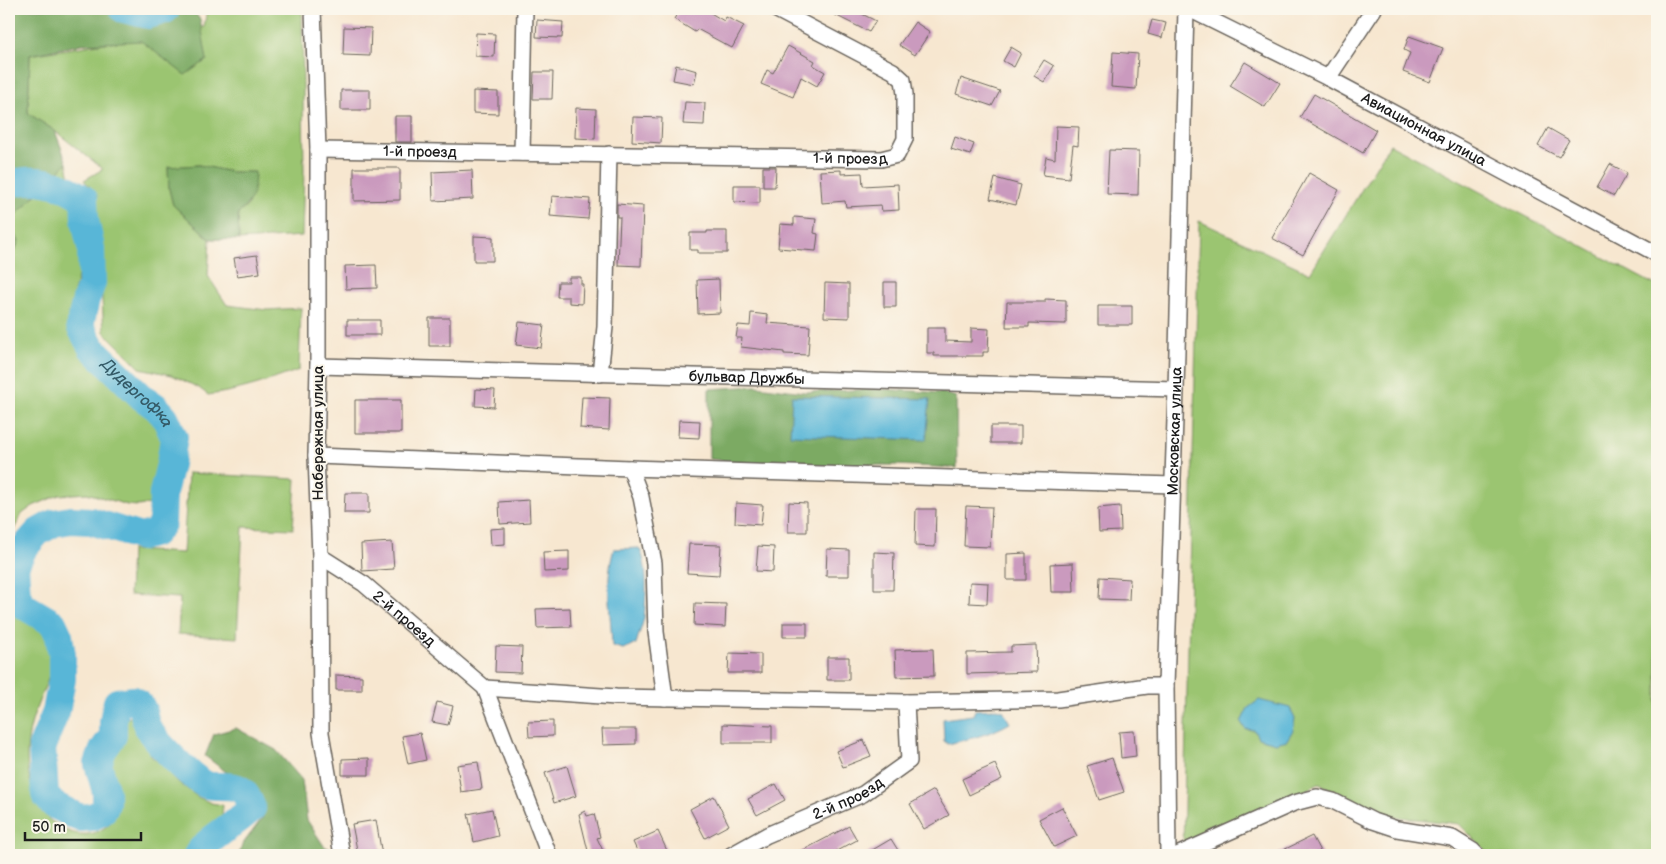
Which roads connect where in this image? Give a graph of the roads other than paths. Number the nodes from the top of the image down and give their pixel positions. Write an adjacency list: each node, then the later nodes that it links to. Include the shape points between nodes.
1 (313, 9): 7 (street, Набережная улица)
2 (525, 9): 8 (street)
3 (775, 9): 9 (street, 1-й проезд, via 893,71 903,80 904,139 897,155 880,159)
4 (1187, 9): 6 (street, Авиационная улица); 13 (street, Московская улица)
5 (1374, 9): 6 (street)
6 (1328, 78): 10 (street, Авиационная улица)
7 (318, 150): 8 (street, 1-й проезд); 11 (street, Набережная улица)
8 (522, 153): 9 (street, 1-й проезд)
9 (609, 154): 12 (street, via 605,327)
10 (1657, 254)
11 (318, 366): 12 (street, бульвар Дружбы); 14 (street, Набережная улица)
12 (600, 374): 13 (street, бульвар Дружбы)
13 (1176, 389): 16 (street, Московская улица)
14 (316, 456): 15 (street); 17 (street, Набережная улица)
15 (630, 468): 16 (street); 20 (street, via 641,497 654,563 656,632)
16 (1173, 485): 18 (street, Московская улица)
17 (320, 556): 19 (street, 2-й проезд, via 364,584); 22 (street, Набережная улица, via 321,733)
18 (1166, 686): 21 (street, via 1058,699); 25 (street, Московская улица)
19 (485, 688): 20 (street); 23 (street, 2-й проезд)
20 (665, 698): 21 (street)
21 (906, 702): 24 (street, 2-й проезд, via 909,761 863,794 767,835)
22 (342, 855)
23 (549, 855)
24 (730, 855)
25 (1168, 855)
26 (1177, 855): 27 (street, via 1294,803 1317,797 1396,829 1452,838)
27 (1477, 855)

